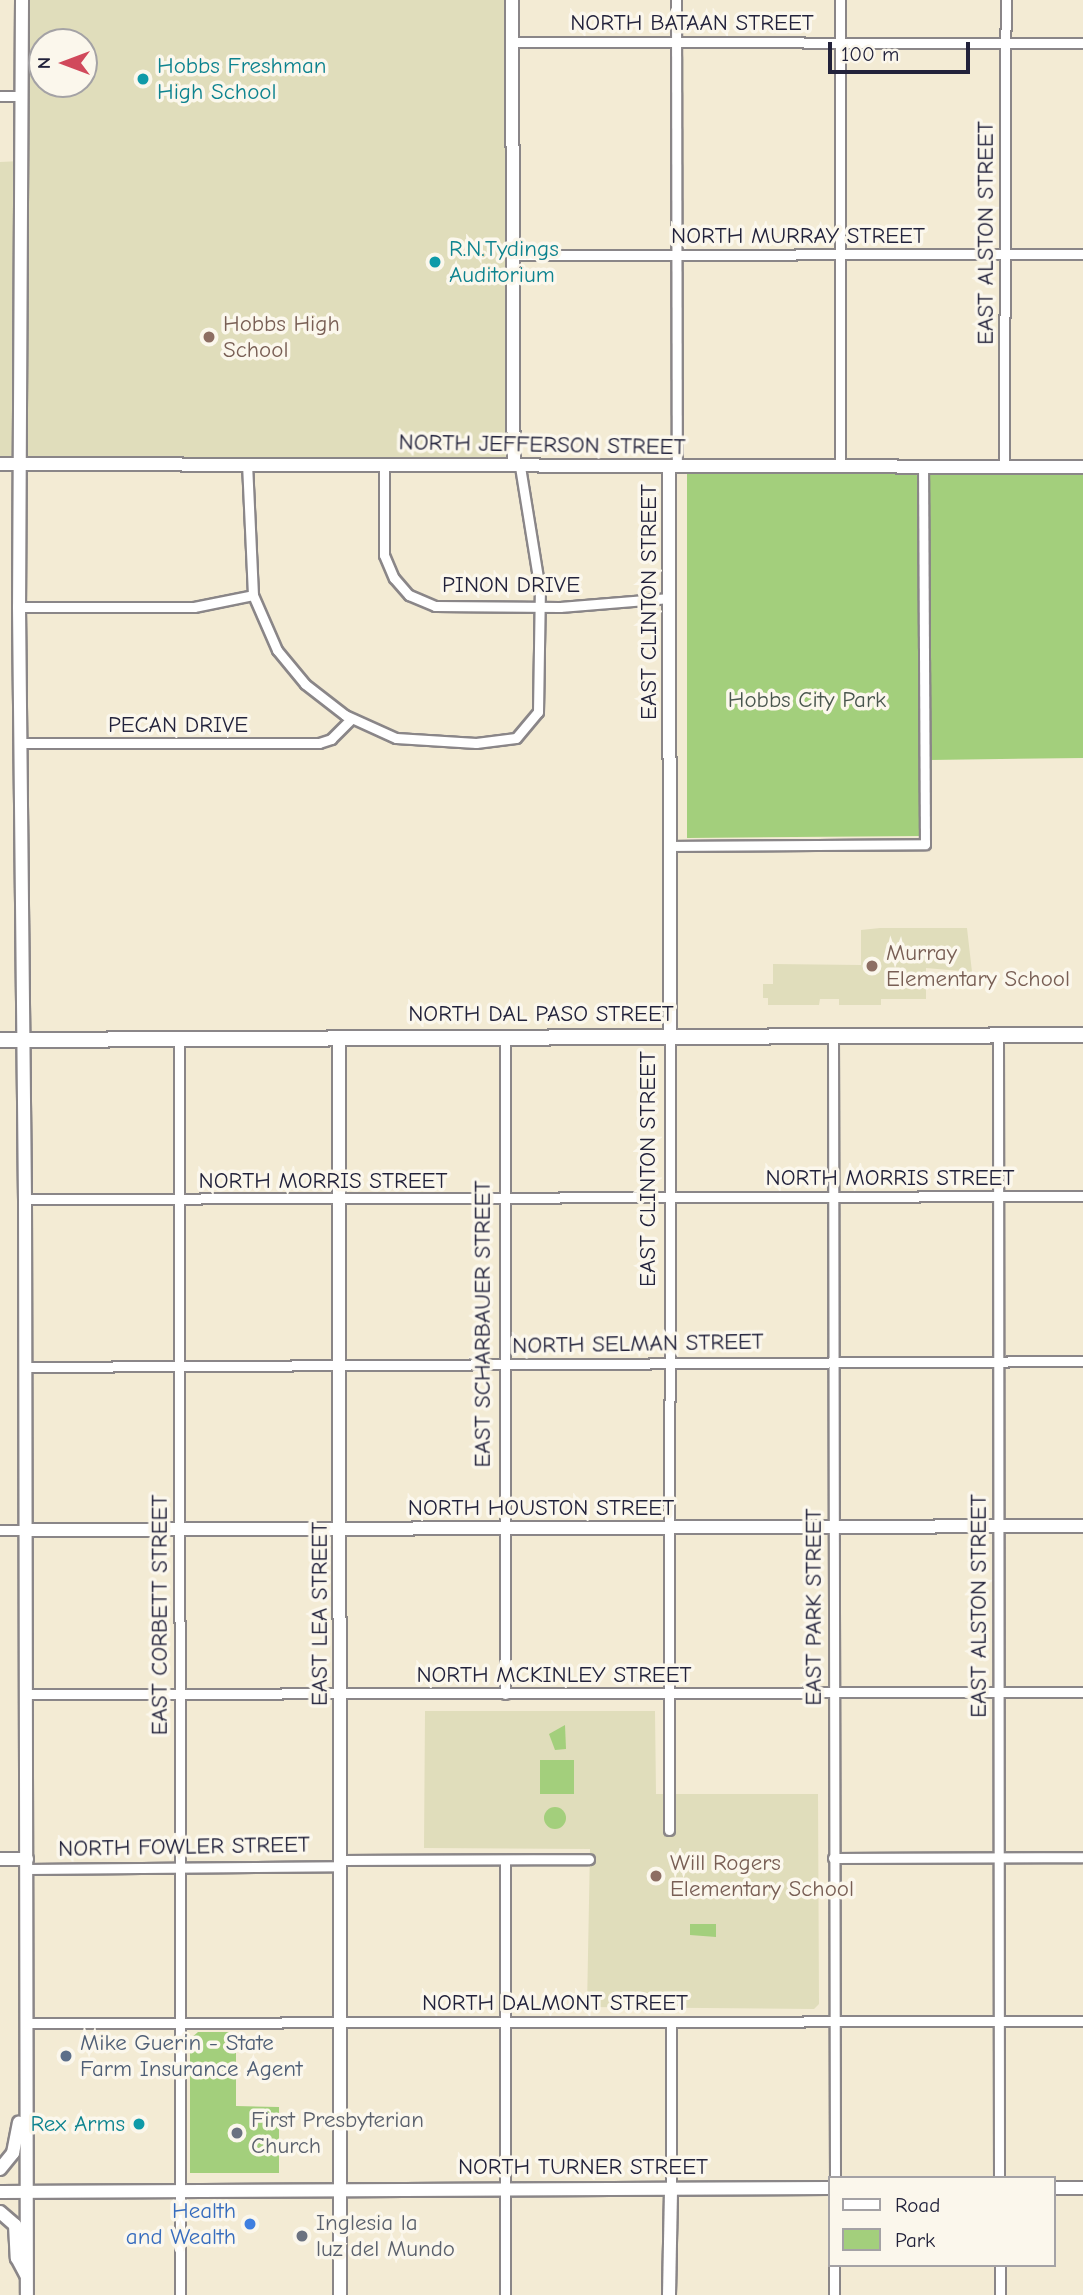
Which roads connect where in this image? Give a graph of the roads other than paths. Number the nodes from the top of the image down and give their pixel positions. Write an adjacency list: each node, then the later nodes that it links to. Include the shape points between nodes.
1 (22, 0): 12 (street)
2 (512, 0): 8 (street)
3 (676, 0): 9 (street, EAST CLINTON STREET)
4 (840, 0): 6 (street)
5 (1006, 0): 7 (street, EAST ALSTON STREET)
6 (840, 42): 7 (street, NORTH BATAAN STREET); 9 (street, NORTH BATAAN STREET); 16 (street)
7 (1006, 42): 10 (street, NORTH BATAAN STREET); 17 (street, EAST ALSTON STREET)
8 (512, 43): 9 (street, NORTH BATAAN STREET); 14 (street)
9 (676, 43): 15 (street, EAST CLINTON STREET)
10 (1083, 43)
11 (0, 96): 12 (street)
12 (22, 96): 21 (street)
13 (1083, 254): 17 (street, NORTH MURRAY STREET)
14 (513, 255): 15 (street, NORTH MURRAY STREET); 22 (street)
15 (676, 255): 16 (street, NORTH MURRAY STREET); 23 (street, EAST CLINTON STREET)
16 (840, 255): 17 (street, NORTH MURRAY STREET); 24 (street)
17 (1005, 255): 26 (street, EAST ALSTON STREET)
18 (0, 464): 21 (street, NORTH JEFFERSON STREET)
19 (247, 464): 20 (street, NORTH JEFFERSON STREET); 21 (street, NORTH JEFFERSON STREET); 28 (street)
20 (384, 464): 22 (street, NORTH JEFFERSON STREET); 31 (street, PINON DRIVE, via 384,555 394,578 409,595 435,606)
21 (20, 465): 30 (street)
22 (517, 466): 23 (street, NORTH JEFFERSON STREET); 31 (street, via 537,560)
23 (673, 467): 24 (street, NORTH JEFFERSON STREET); 29 (street, EAST CLINTON STREET)
24 (840, 467): 25 (street, NORTH JEFFERSON STREET)
25 (923, 467): 26 (street, NORTH JEFFERSON STREET); 34 (street, via 925,844)
26 (1004, 467): 27 (street, NORTH JEFFERSON STREET)
27 (1083, 467)
28 (253, 595): 30 (street, via 194,607); 32 (street, via 277,650 304,684)
29 (670, 598): 31 (street, PINON DRIVE); 34 (street, EAST CLINTON STREET)
30 (19, 607): 33 (street)
31 (540, 607): 32 (street, via 540,685 533,722 516,738 500,743 396,738)
32 (351, 719): 33 (street, PECAN DRIVE, via 319,743)
33 (19, 743): 40 (street)
34 (670, 846): 39 (street, EAST CLINTON STREET)
35 (998, 1035): 36 (main road, NORTH DAL PASO STREET); 37 (main road, NORTH DAL PASO STREET); 44 (street, EAST ALSTON STREET)
36 (1083, 1035)
37 (834, 1036): 39 (main road, NORTH DAL PASO STREET); 46 (street, EAST PARK STREET)
38 (505, 1037): 39 (main road, NORTH DAL PASO STREET); 41 (main road, NORTH DAL PASO STREET); 49 (street, EAST SCHARBAUER STREET)
39 (670, 1037): 47 (street, EAST CLINTON STREET)
40 (24, 1039): 42 (main road, NORTH DAL PASO STREET); 43 (main road, NORTH DAL PASO STREET); 48 (street)
41 (339, 1039): 43 (main road, NORTH DAL PASO STREET); 51 (street, EAST LEA STREET)
42 (0, 1040)
43 (179, 1041): 50 (street, EAST CORBETT STREET)
44 (998, 1196): 45 (street, NORTH MORRIS STREET); 46 (street, NORTH MORRIS STREET); 52 (street, EAST ALSTON STREET)
45 (1083, 1196)
46 (834, 1197): 47 (street, NORTH MORRIS STREET); 54 (street, EAST PARK STREET)
47 (670, 1198): 49 (street, NORTH MORRIS STREET); 55 (street, EAST CLINTON STREET)
48 (26, 1199): 50 (street, NORTH MORRIS STREET); 58 (street)
49 (504, 1200): 51 (street, NORTH MORRIS STREET); 56 (street, EAST SCHARBAUER STREET)
50 (179, 1201): 51 (street, NORTH MORRIS STREET); 59 (street, EAST CORBETT STREET)
51 (340, 1201): 57 (street, EAST LEA STREET)
52 (998, 1361): 53 (street, NORTH SELMAN STREET); 54 (street, NORTH SELMAN STREET); 61 (street, EAST ALSTON STREET)
53 (1083, 1361)
54 (834, 1362): 55 (street, NORTH SELMAN STREET); 62 (street, EAST PARK STREET)
55 (668, 1364): 56 (street, NORTH SELMAN STREET); 64 (street, EAST CLINTON STREET)
56 (505, 1365): 57 (street, NORTH SELMAN STREET); 63 (street, EAST SCHARBAUER STREET)
57 (339, 1366): 59 (street, NORTH SELMAN STREET); 67 (street, EAST LEA STREET)
58 (25, 1367): 59 (street, NORTH SELMAN STREET); 66 (street)
59 (179, 1367): 68 (street, EAST CORBETT STREET)
60 (1083, 1526): 61 (street, NORTH HOUSTON STREET)
61 (998, 1527): 62 (street, NORTH HOUSTON STREET); 73 (street, EAST ALSTON STREET)
62 (834, 1528): 64 (street, NORTH HOUSTON STREET); 72 (street, EAST PARK STREET)
63 (504, 1529): 64 (street, NORTH HOUSTON STREET); 67 (street, NORTH HOUSTON STREET); 74 (street, EAST SCHARBAUER STREET)
64 (668, 1529): 75 (street, EAST CLINTON STREET)
65 (0, 1530): 66 (street, NORTH HOUSTON STREET)
66 (26, 1530): 68 (street, NORTH HOUSTON STREET); 70 (street)
67 (341, 1530): 68 (street, NORTH HOUSTON STREET); 76 (street, EAST LEA STREET)
68 (179, 1531): 71 (street, EAST CORBETT STREET)
69 (1083, 1692): 73 (street, NORTH MCKINLEY STREET)
70 (26, 1693): 71 (street, NORTH MCKINLEY STREET); 85 (street)
71 (180, 1693): 76 (street, NORTH MCKINLEY STREET); 86 (street, EAST CORBETT STREET)
72 (834, 1693): 73 (street, NORTH MCKINLEY STREET); 75 (street, NORTH MCKINLEY STREET); 80 (street, EAST PARK STREET)
73 (999, 1693): 78 (street, EAST ALSTON STREET)
74 (505, 1694): 75 (street, NORTH MCKINLEY STREET); 76 (street, NORTH MCKINLEY STREET)
75 (668, 1694): 77 (street, EAST CLINTON STREET)
76 (341, 1695): 84 (street, EAST LEA STREET)
77 (669, 1830)
78 (999, 1857): 79 (street); 80 (street); 91 (street, EAST ALSTON STREET)
79 (1083, 1857)
80 (833, 1858): 88 (street, EAST PARK STREET)
81 (0, 1859): 85 (street, NORTH FOWLER STREET)
82 (589, 1859): 83 (street, NORTH FOWLER STREET)
83 (505, 1860): 84 (street, NORTH FOWLER STREET); 93 (street)
84 (341, 1863): 86 (street, NORTH FOWLER STREET); 87 (street, EAST LEA STREET)
85 (27, 1864): 86 (street, NORTH FOWLER STREET); 92 (street)
86 (180, 1867): 90 (street, EAST CORBETT STREET)
87 (341, 2021): 90 (street, NORTH DALMONT STREET); 93 (street, NORTH DALMONT STREET); 105 (street, EAST LEA STREET)
88 (833, 2021): 91 (street, NORTH DALMONT STREET); 94 (street, NORTH DALMONT STREET); 97 (street, EAST PARK STREET)
89 (1083, 2021): 91 (street, NORTH DALMONT STREET)
90 (180, 2022): 92 (street, NORTH DALMONT STREET); 104 (street, EAST CORBETT STREET)
91 (999, 2022): 98 (street, EAST ALSTON STREET)
92 (26, 2023): 95 (street)
93 (505, 2023): 94 (street, NORTH DALMONT STREET); 99 (street)
94 (671, 2024): 100 (street)
95 (26, 2040): 96 (street, via 21,2049 19,2134 13,2153); 106 (street)
96 (0, 2169)
97 (835, 2176)
98 (999, 2176)
99 (506, 2188): 100 (street, NORTH TURNER STREET); 105 (street, NORTH TURNER STREET); 115 (street)
100 (671, 2188): 101 (street, NORTH TURNER STREET); 116 (street)
101 (828, 2188)
102 (1055, 2188): 103 (street)
103 (1083, 2188)
104 (180, 2189): 105 (street, NORTH TURNER STREET); 106 (street, NORTH TURNER STREET); 113 (street, EAST CORBETT STREET)
105 (340, 2189): 114 (street, EAST LEA STREET)
106 (27, 2190): 107 (street, NORTH TURNER STREET); 111 (street)
107 (0, 2192)
108 (0, 2212): 111 (street, via 15,2225 17,2258)
109 (834, 2267): 117 (street)
110 (1000, 2267): 118 (street)
111 (27, 2278): 112 (street)
112 (27, 2295)
113 (180, 2295)
114 (340, 2295)
115 (505, 2295)
116 (669, 2295)
117 (834, 2295)
118 (1000, 2295)

